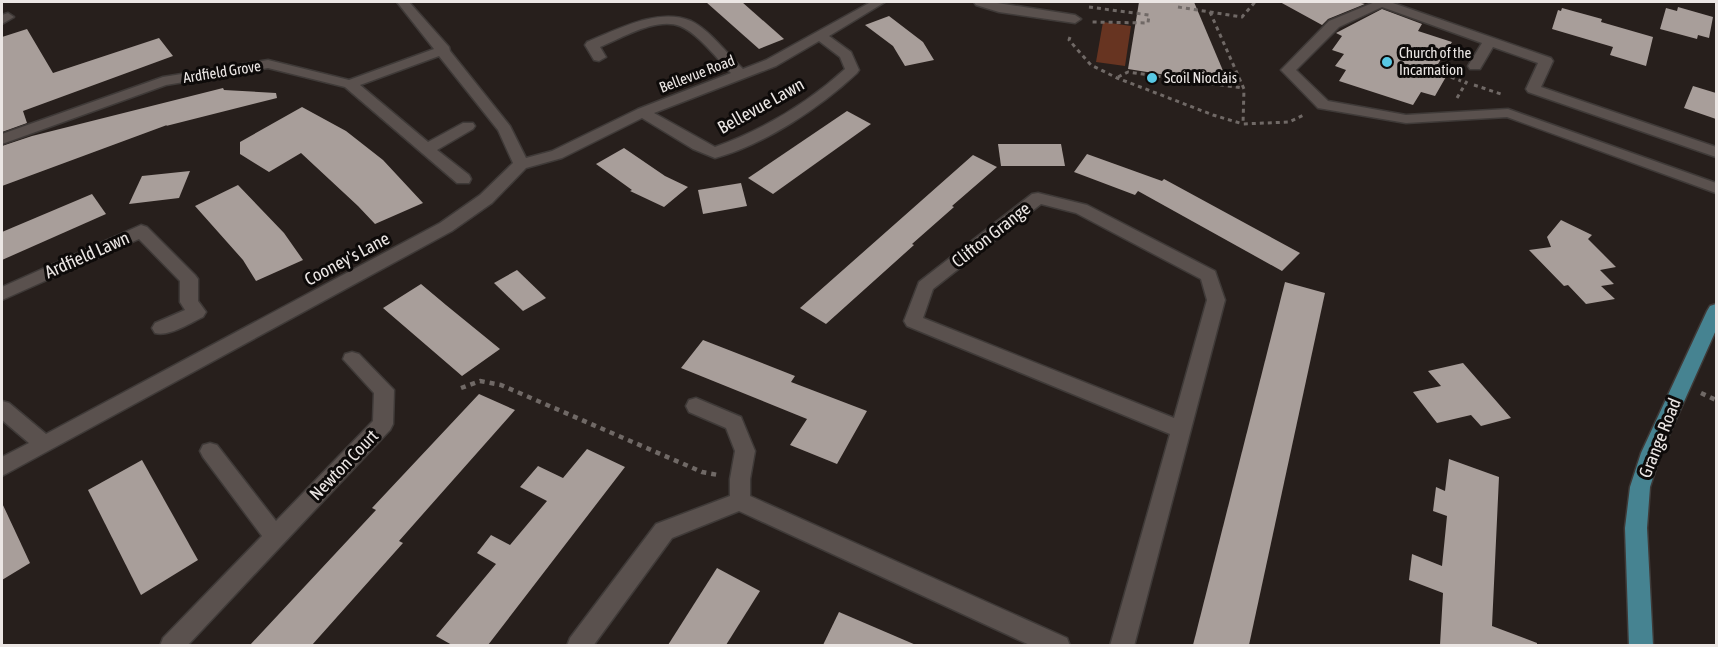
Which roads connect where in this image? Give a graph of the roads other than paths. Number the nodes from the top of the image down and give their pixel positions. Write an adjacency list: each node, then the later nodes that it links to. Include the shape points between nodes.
1 (403, 2): 7 (street)
2 (879, 2): 5 (street, Bellevue Road)
3 (980, 2): 4 (street, via 999,9)
4 (1075, 19)
5 (821, 36): 10 (street, Bellevue Road); 12 (street, Bellevue Lawn, via 846,55 852,70 837,86 737,146 715,153)
6 (1491, 40): 9 (street); 16 (street, via 1546,61 1533,89); 19 (street, via 1382,3 1334,24 1288,70 1323,105 1406,119 1508,113)
7 (444, 50): 11 (street); 17 (street, via 505,129)
8 (599, 57): 10 (street, via 592,45 653,22 669,20 687,25)
9 (1475, 66)
10 (741, 75): 12 (street, Bellevue Road)
11 (350, 84): 14 (street, Ardfield Grove, via 268,64 163,81); 15 (street, Ardfield Grove)
12 (644, 112): 17 (street, Bellevue Road, via 556,155)
13 (468, 126): 15 (street)
14 (2, 139)
15 (427, 149): 18 (street, Ardfield Grove)
16 (1716, 152)
17 (521, 164): 27 (street, Cooney's Lane, via 483,204 446,227)
18 (463, 179)
19 (1716, 188)
20 (2, 294): 22 (street, Ardfield Lawn, via 141,231 189,279 189,302 197,312)
21 (1716, 311): 36 (main road, Grange Road, via 1651,453 1640,487 1636,528)
22 (161, 328)
23 (352, 359): 31 (street, Newton Court, via 384,390 383,424)
24 (696, 406): 30 (street, via 734,423 745,451)
25 (2, 410): 27 (street)
26 (1179, 429): 26 (street, Clifton Grange, via 913,321 925,286 1038,198 1081,209 1209,275 1216,300); 35 (street, Clifton Grange)
27 (44, 444): 29 (street, Cooney's Lane)
28 (210, 450): 31 (street)
29 (2, 467)
30 (740, 490): 33 (street, via 664,531); 34 (street)
31 (275, 537): 32 (street, Newton Court)
32 (171, 645)
33 (578, 645)
34 (1059, 645)
35 (1122, 645)
36 (1641, 645)

